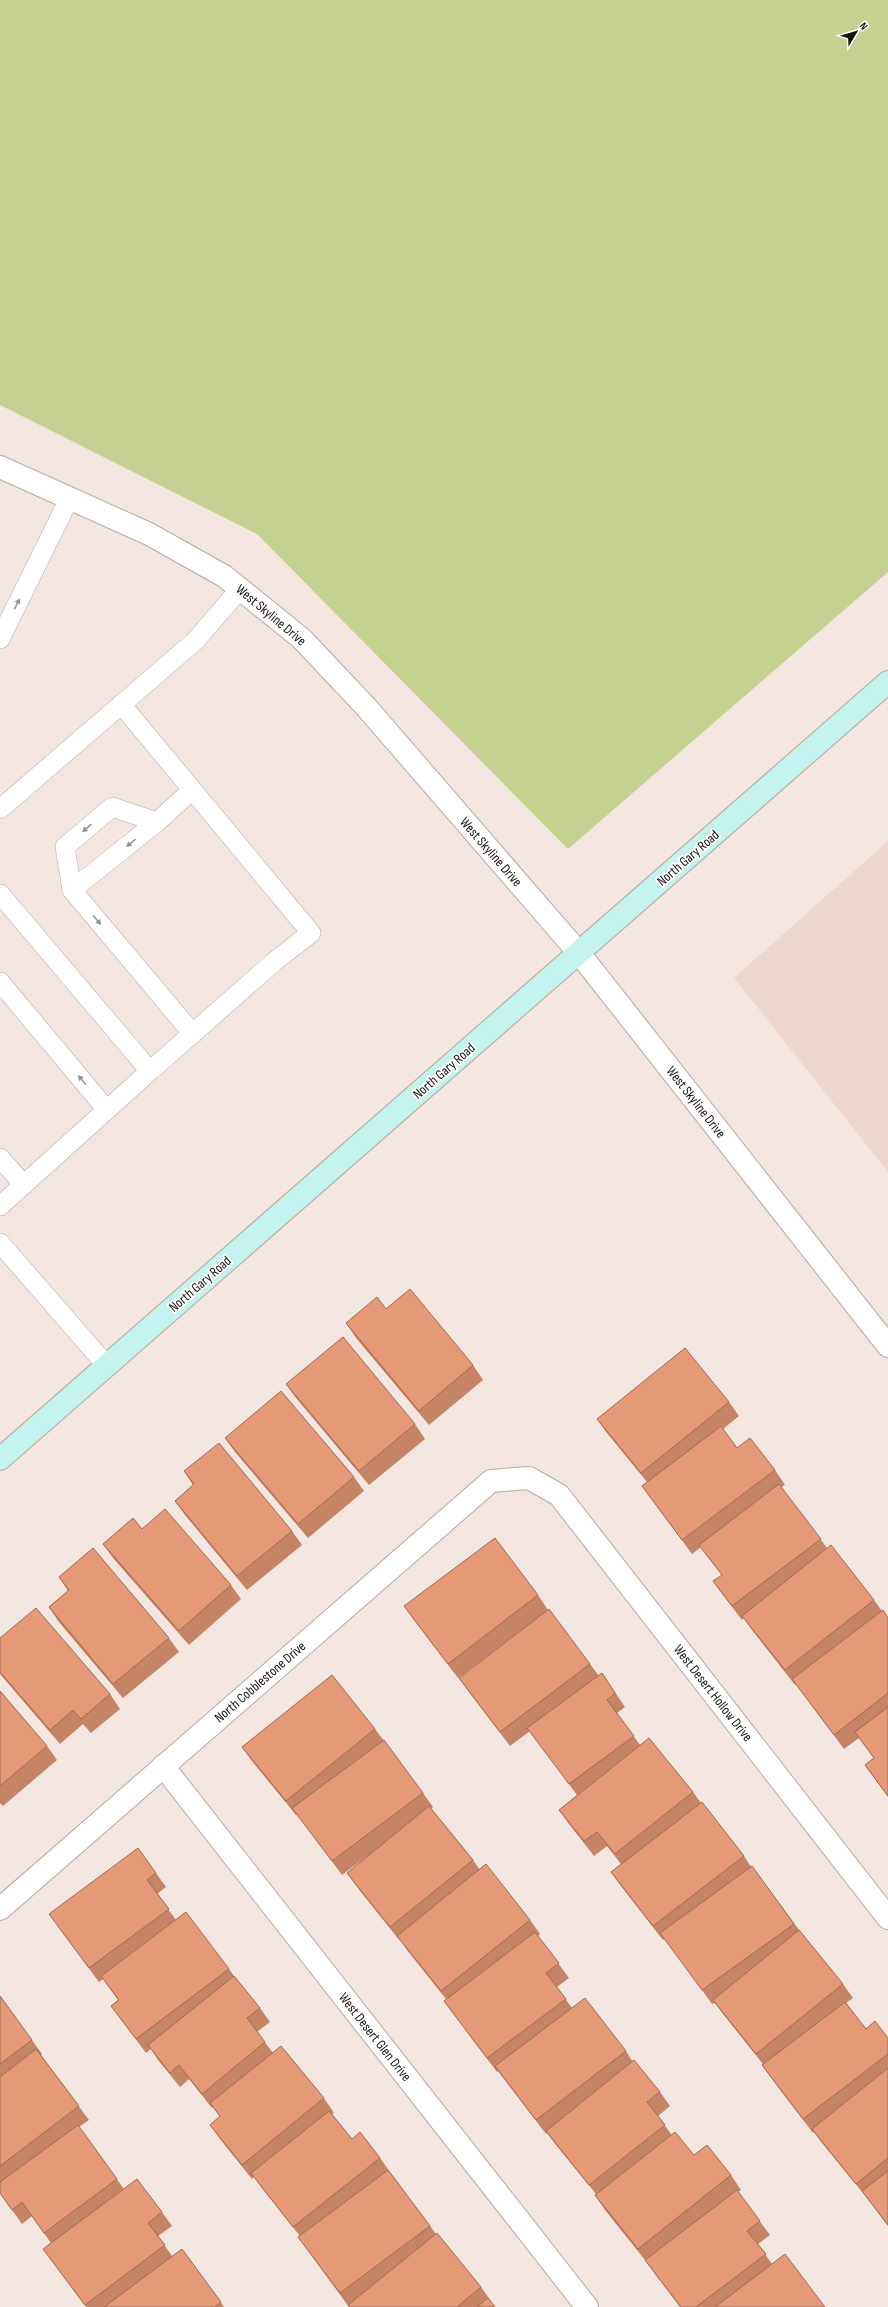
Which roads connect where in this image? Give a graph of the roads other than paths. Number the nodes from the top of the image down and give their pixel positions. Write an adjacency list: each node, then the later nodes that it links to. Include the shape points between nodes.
1 (0, 467): 2 (street, West Skyline Drive)
2 (68, 498): 3 (street, West Skyline Drive, via 149,534 224,576); 4 (lane, one-way to 2)
3 (240, 589): 6 (lane, via 195,641); 12 (street, West Skyline Drive, via 302,639 367,708)
4 (0, 640)
5 (888, 682): 12 (main road, North Gary Road)
6 (121, 704): 7 (lane); 8 (lane)
7 (192, 790): 9 (lane); 14 (lane, via 311,933 275,961)
8 (0, 809)
9 (157, 822): 10 (lane, one-way to 10); 10 (lane, one-way to 10, via 112,807 65,847)
10 (72, 890): 14 (lane, one-way to 14)
11 (0, 894): 15 (lane)
12 (579, 953): 21 (street, West Skyline Drive); 22 (main road, North Gary Road)
13 (0, 982): 16 (lane, one-way to 13)
14 (193, 1034): 15 (lane)
15 (150, 1072): 16 (lane)
16 (107, 1110): 18 (lane)
17 (0, 1158): 18 (lane)
18 (24, 1185): 19 (lane)
19 (0, 1206)
20 (0, 1243): 22 (lane)
21 (888, 1346)
22 (107, 1366): 23 (main road, North Gary Road)
23 (0, 1459)
24 (529, 1478): 25 (street, North Cobblestone Drive, via 491,1481); 27 (street, West Desert Hollow Drive, via 559,1495)
25 (163, 1766): 26 (street, North Cobblestone Drive); 28 (street, West Desert Glen Drive)
26 (0, 1909)
27 (888, 1918)
28 (587, 2307)

